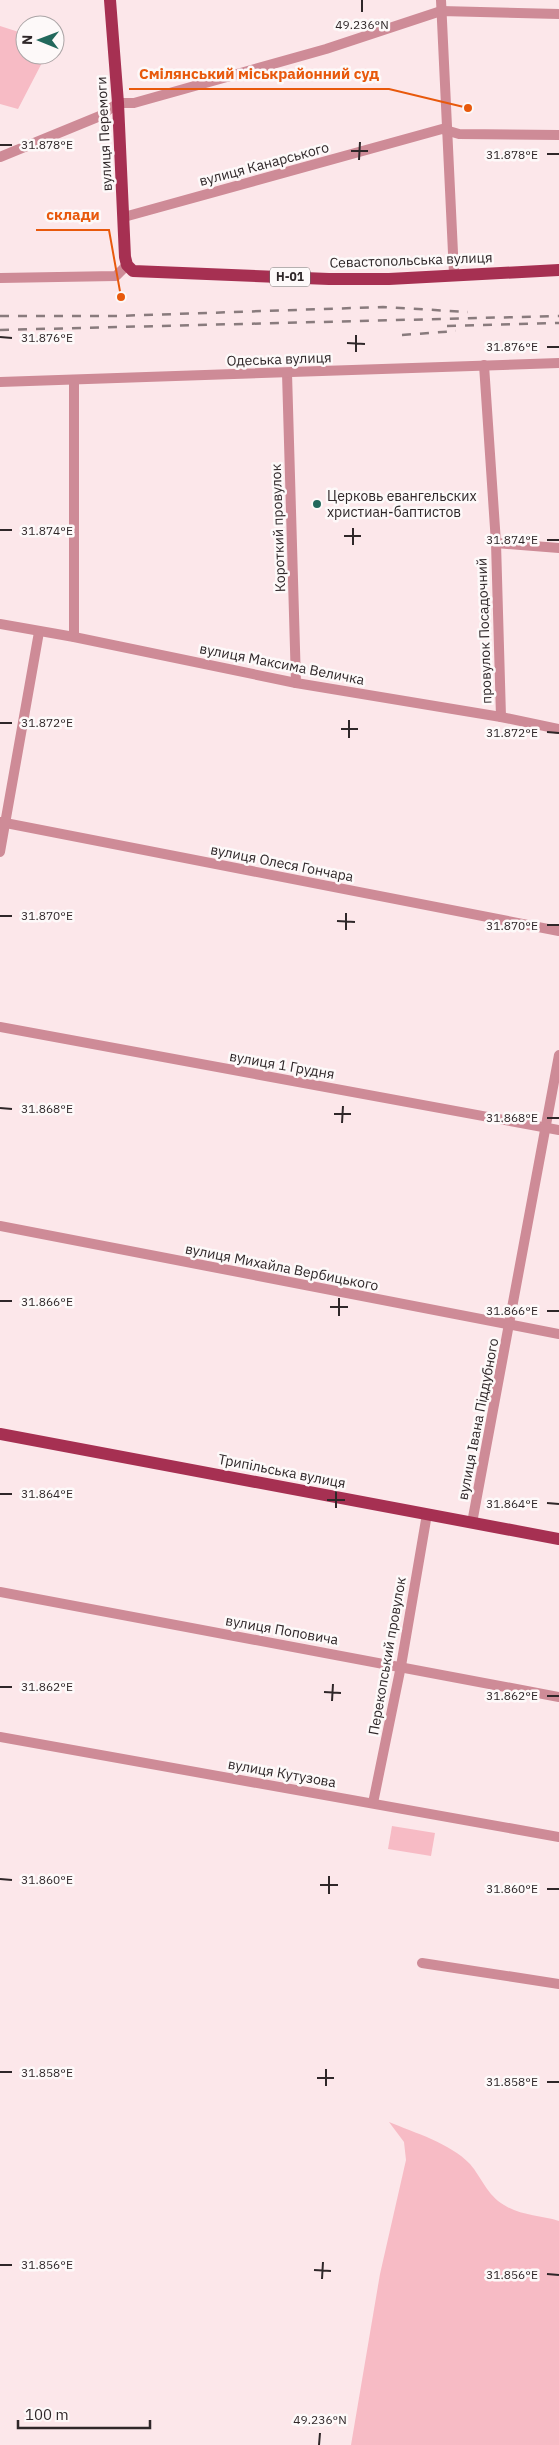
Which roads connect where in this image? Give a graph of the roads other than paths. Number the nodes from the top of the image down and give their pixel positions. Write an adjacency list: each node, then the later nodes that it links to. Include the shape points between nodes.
1 (110, 0): 5 (main road, вулиця Перемоги)
2 (442, 0): 3 (street)
3 (441, 11): 4 (street); 5 (street, via 326,49 134,103); 6 (street)
4 (559, 14)
5 (118, 103): 8 (street, via 100,116); 9 (main road, вулиця Перемоги)
6 (449, 131): 7 (street, вулиця Канарського, via 460,134); 9 (street, вулиця Канарського, via 442,129); 12 (street)
7 (559, 135)
8 (0, 157)
9 (124, 217): 10 (main road, вулиця Перемоги)
10 (127, 265): 12 (main road, Севастопольська вулиця / Н-01, via 146,272 329,279); 13 (street, via 116,276)
11 (559, 270): 12 (main road, Севастопольська вулиця / Н-01)
12 (454, 274)
13 (0, 278)
14 (559, 363): 15 (street, Одеська вулиця)
15 (484, 365): 16 (street, Одеська вулиця); 19 (street, провулок Посадочний)
16 (287, 373): 17 (street, Одеська вулиця); 24 (street, Короткий провулок)
17 (74, 380): 18 (street, Одеська вулиця); 23 (street)
18 (0, 382)
19 (496, 543): 20 (street); 25 (street, провулок Посадочний)
20 (559, 548)
21 (0, 624): 22 (street, вулиця Максима Величка)
22 (39, 632): 23 (street, вулиця Максима Величка); 27 (street)
23 (74, 637): 24 (street, вулиця Максима Величка)
24 (296, 682): 25 (street, вулиця Максима Величка)
25 (501, 716): 26 (street, вулиця Максима Величка)
26 (559, 728)
27 (3, 822): 28 (street); 29 (street, вулиця Олеся Гончара)
28 (0, 852)
29 (559, 932)
30 (0, 1027): 32 (street, вулиця 1 Грудня)
31 (559, 1055): 32 (street, вулиця Івана Піддубного)
32 (546, 1128): 33 (street, вулиця 1 Грудня); 35 (street, вулиця Івана Піддубного)
33 (559, 1130)
34 (0, 1226): 35 (street, вулиця Михайла Вербицького)
35 (510, 1325): 36 (street, вулиця Михайла Вербицького); 39 (street, вулиця Івана Піддубного)
36 (559, 1334)
37 (0, 1434): 38 (main road, Трипільська вулиця)
38 (427, 1514): 39 (main road, Трипільська вулиця); 42 (street, Перекопський провулок)
39 (472, 1523): 40 (main road, Трипільська вулиця)
40 (559, 1539)
41 (0, 1592): 42 (street, вулиця Поповича)
42 (401, 1666): 43 (street, вулиця Поповича); 45 (street, Перекопський провулок)
43 (559, 1697)
44 (0, 1736): 45 (street, вулиця Кутузова)
45 (373, 1803): 46 (street, вулиця Кутузова)
46 (559, 1837)
47 (422, 1963): 48 (street)
48 (559, 1984)

